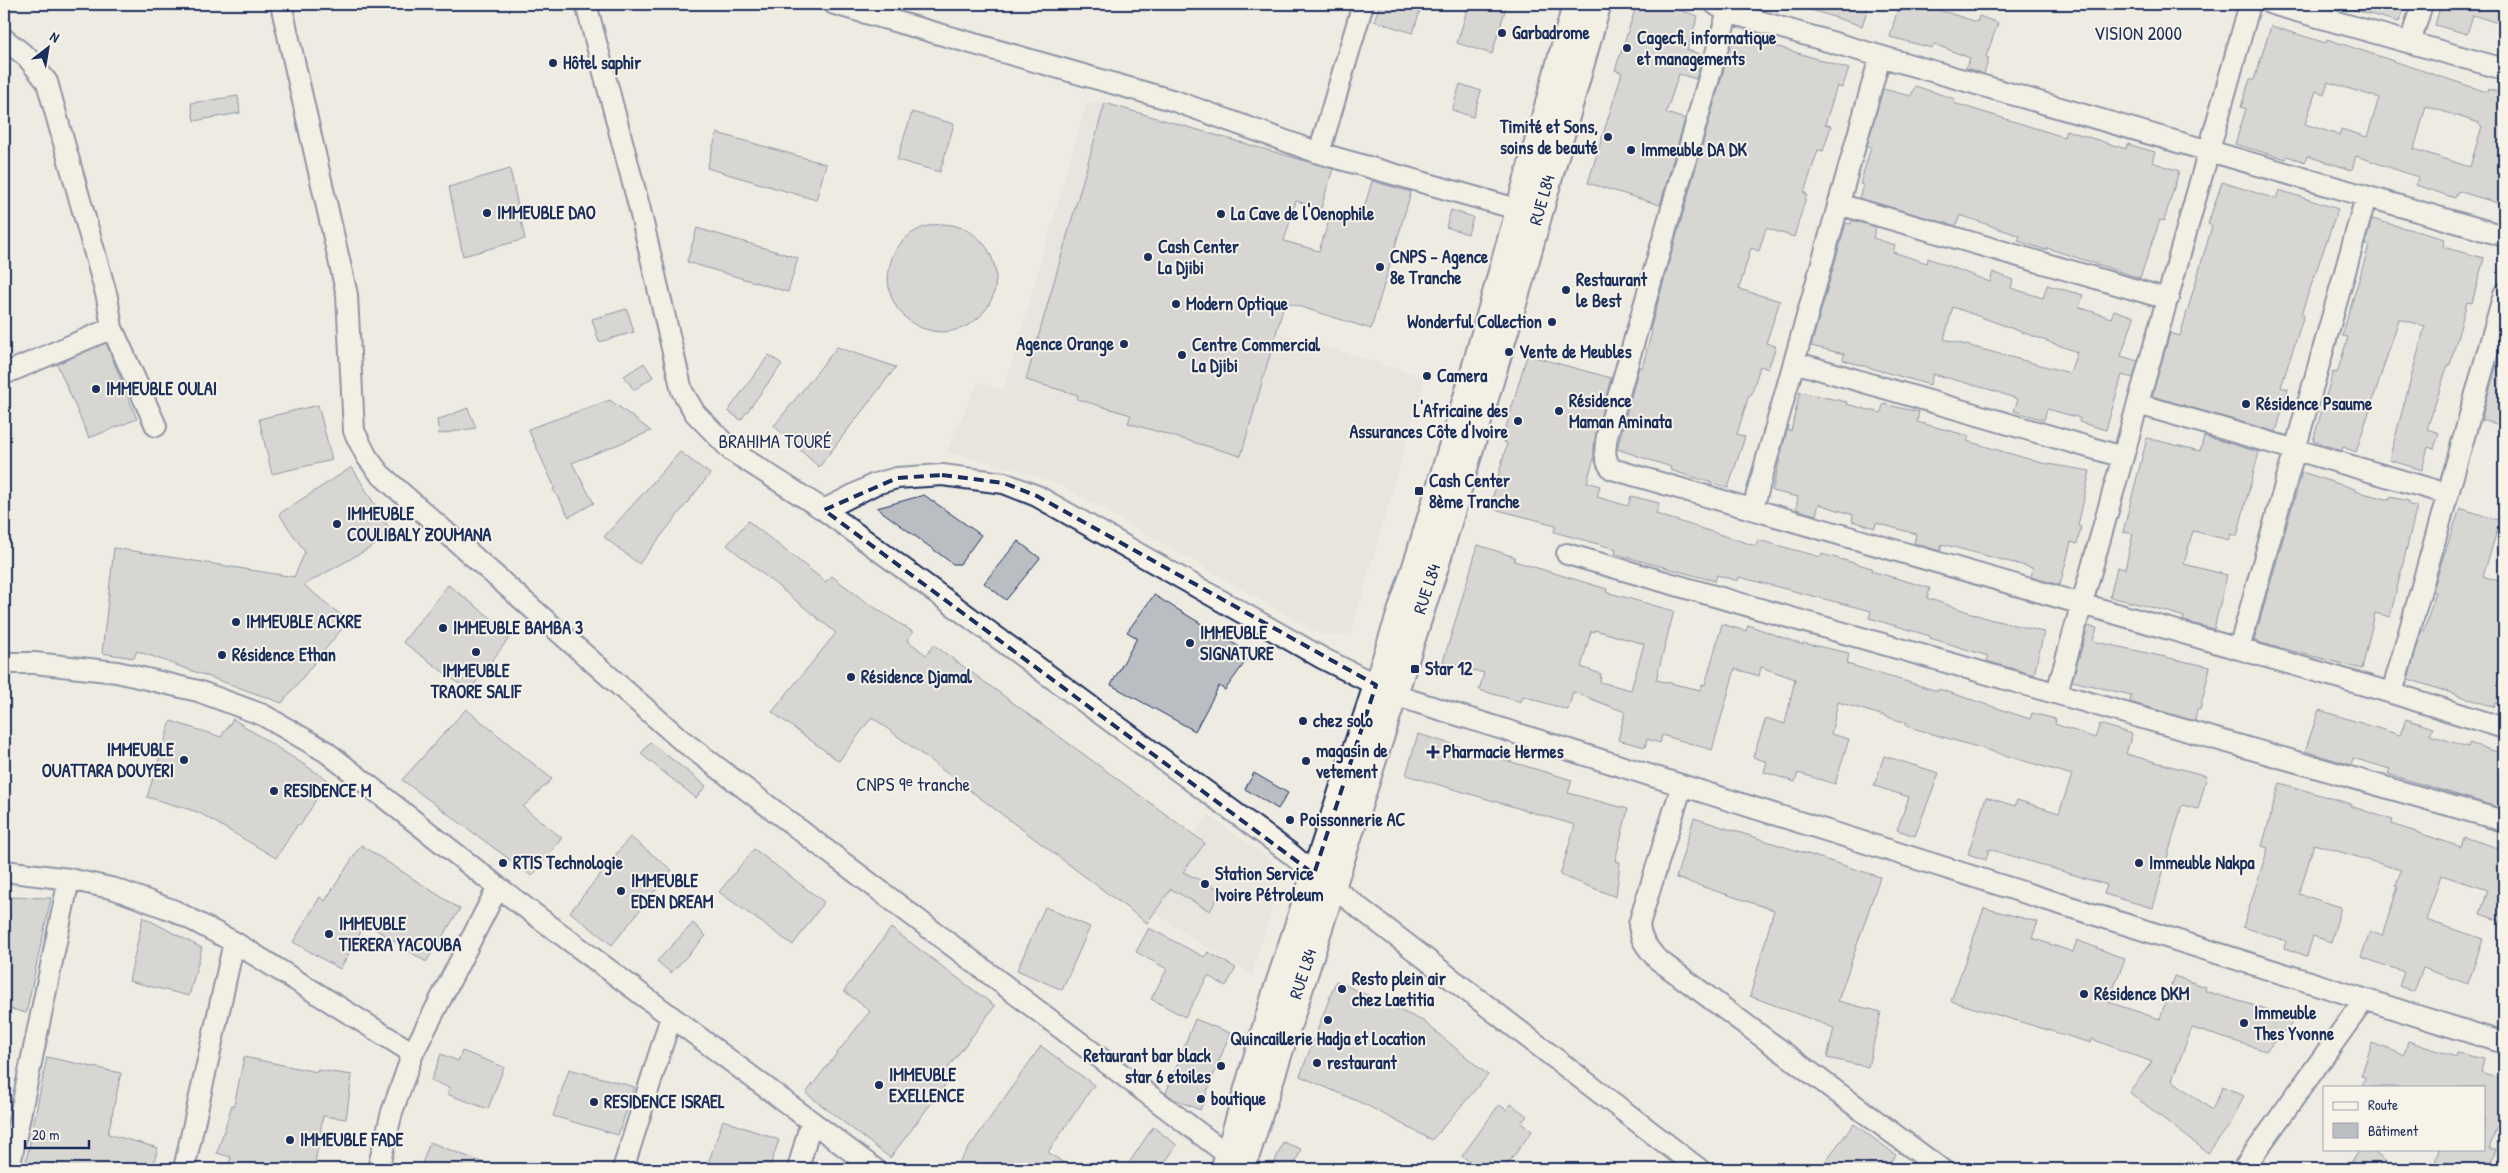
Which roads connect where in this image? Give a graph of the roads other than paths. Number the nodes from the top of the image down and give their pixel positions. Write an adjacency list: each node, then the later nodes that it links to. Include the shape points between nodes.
1 (281, 4): 53 (street, via 347,294 354,431 380,474 680,739)
2 (586, 4): 32 (street, via 640,206 682,390 695,413 732,451)
3 (834, 4): 16 (street, via 1175,101)
4 (1363, 4): 16 (street)
5 (1576, 4): 19 (street, RUE L84)
6 (1598, 4): 19 (street, RUE L84)
7 (2250, 4): 15 (street)
8 (2272, 4): 12 (street)
9 (2422, 4): 12 (street)
10 (1718, 6): 13 (street); 31 (street, via 1605,451 1612,469)
11 (4, 39): 23 (street, via 27,57 47,82 107,298)
12 (2410, 43): 14 (street)
13 (1880, 57): 15 (street); 18 (street)
14 (2504, 68)
15 (2209, 151): 17 (street); 22 (street)
16 (1319, 153): 19 (street)
17 (2366, 197): 20 (street); 28 (street)
18 (1838, 204): 22 (street); 24 (street)
19 (1528, 212): 37 (street, RUE L84, via 1418,556)
20 (2504, 236)
21 (2504, 294): 30 (street)
22 (2168, 299): 26 (street)
23 (112, 328): 25 (street); 27 (street)
24 (1794, 362): 29 (street); 31 (street)
25 (4, 374)
26 (2138, 404): 28 (street); 29 (street)
27 (156, 426)
28 (2295, 450): 30 (street); 35 (street)
29 (2123, 457): 34 (street)
30 (2448, 494): 39 (street)
31 (1753, 508): 34 (street)
32 (824, 510): 37 (street, via 875,484 897,478 942,475 1004,484 1037,496 1322,658); 45 (street)
33 (1567, 554): 38 (street)
34 (2082, 603): 35 (street); 38 (street)
35 (2239, 649): 39 (street)
36 (4, 663): 46 (street, via 117,672 198,691 263,715 325,751)
37 (1385, 690): 41 (street); 45 (street, RUE L84)
38 (2056, 692): 42 (street)
39 (2392, 693): 40 (street)
40 (2504, 728)
41 (1682, 785): 48 (street); 61 (street, via 1639,924 1639,936 1645,945 1657,959)
42 (2504, 821)
43 (4, 871): 44 (street)
44 (69, 879): 47 (street, via 115,889 175,911); 54 (street)
45 (1323, 880): 53 (street, RUE L84); 60 (street)
46 (498, 887): 49 (street); 51 (street)
47 (234, 942): 51 (street); 55 (street)
48 (2364, 1000): 50 (street); 62 (street)
49 (671, 1017): 52 (street); 57 (street)
50 (2504, 1043)
51 (413, 1053): 56 (street, via 392,1112)
52 (811, 1122): 58 (street); 59 (street)
53 (1232, 1165)
54 (9, 1169)
55 (184, 1169)
56 (378, 1169)
57 (623, 1169)
58 (798, 1169)
59 (875, 1169)
60 (1699, 1169)
61 (1940, 1169)
62 (2243, 1169)

